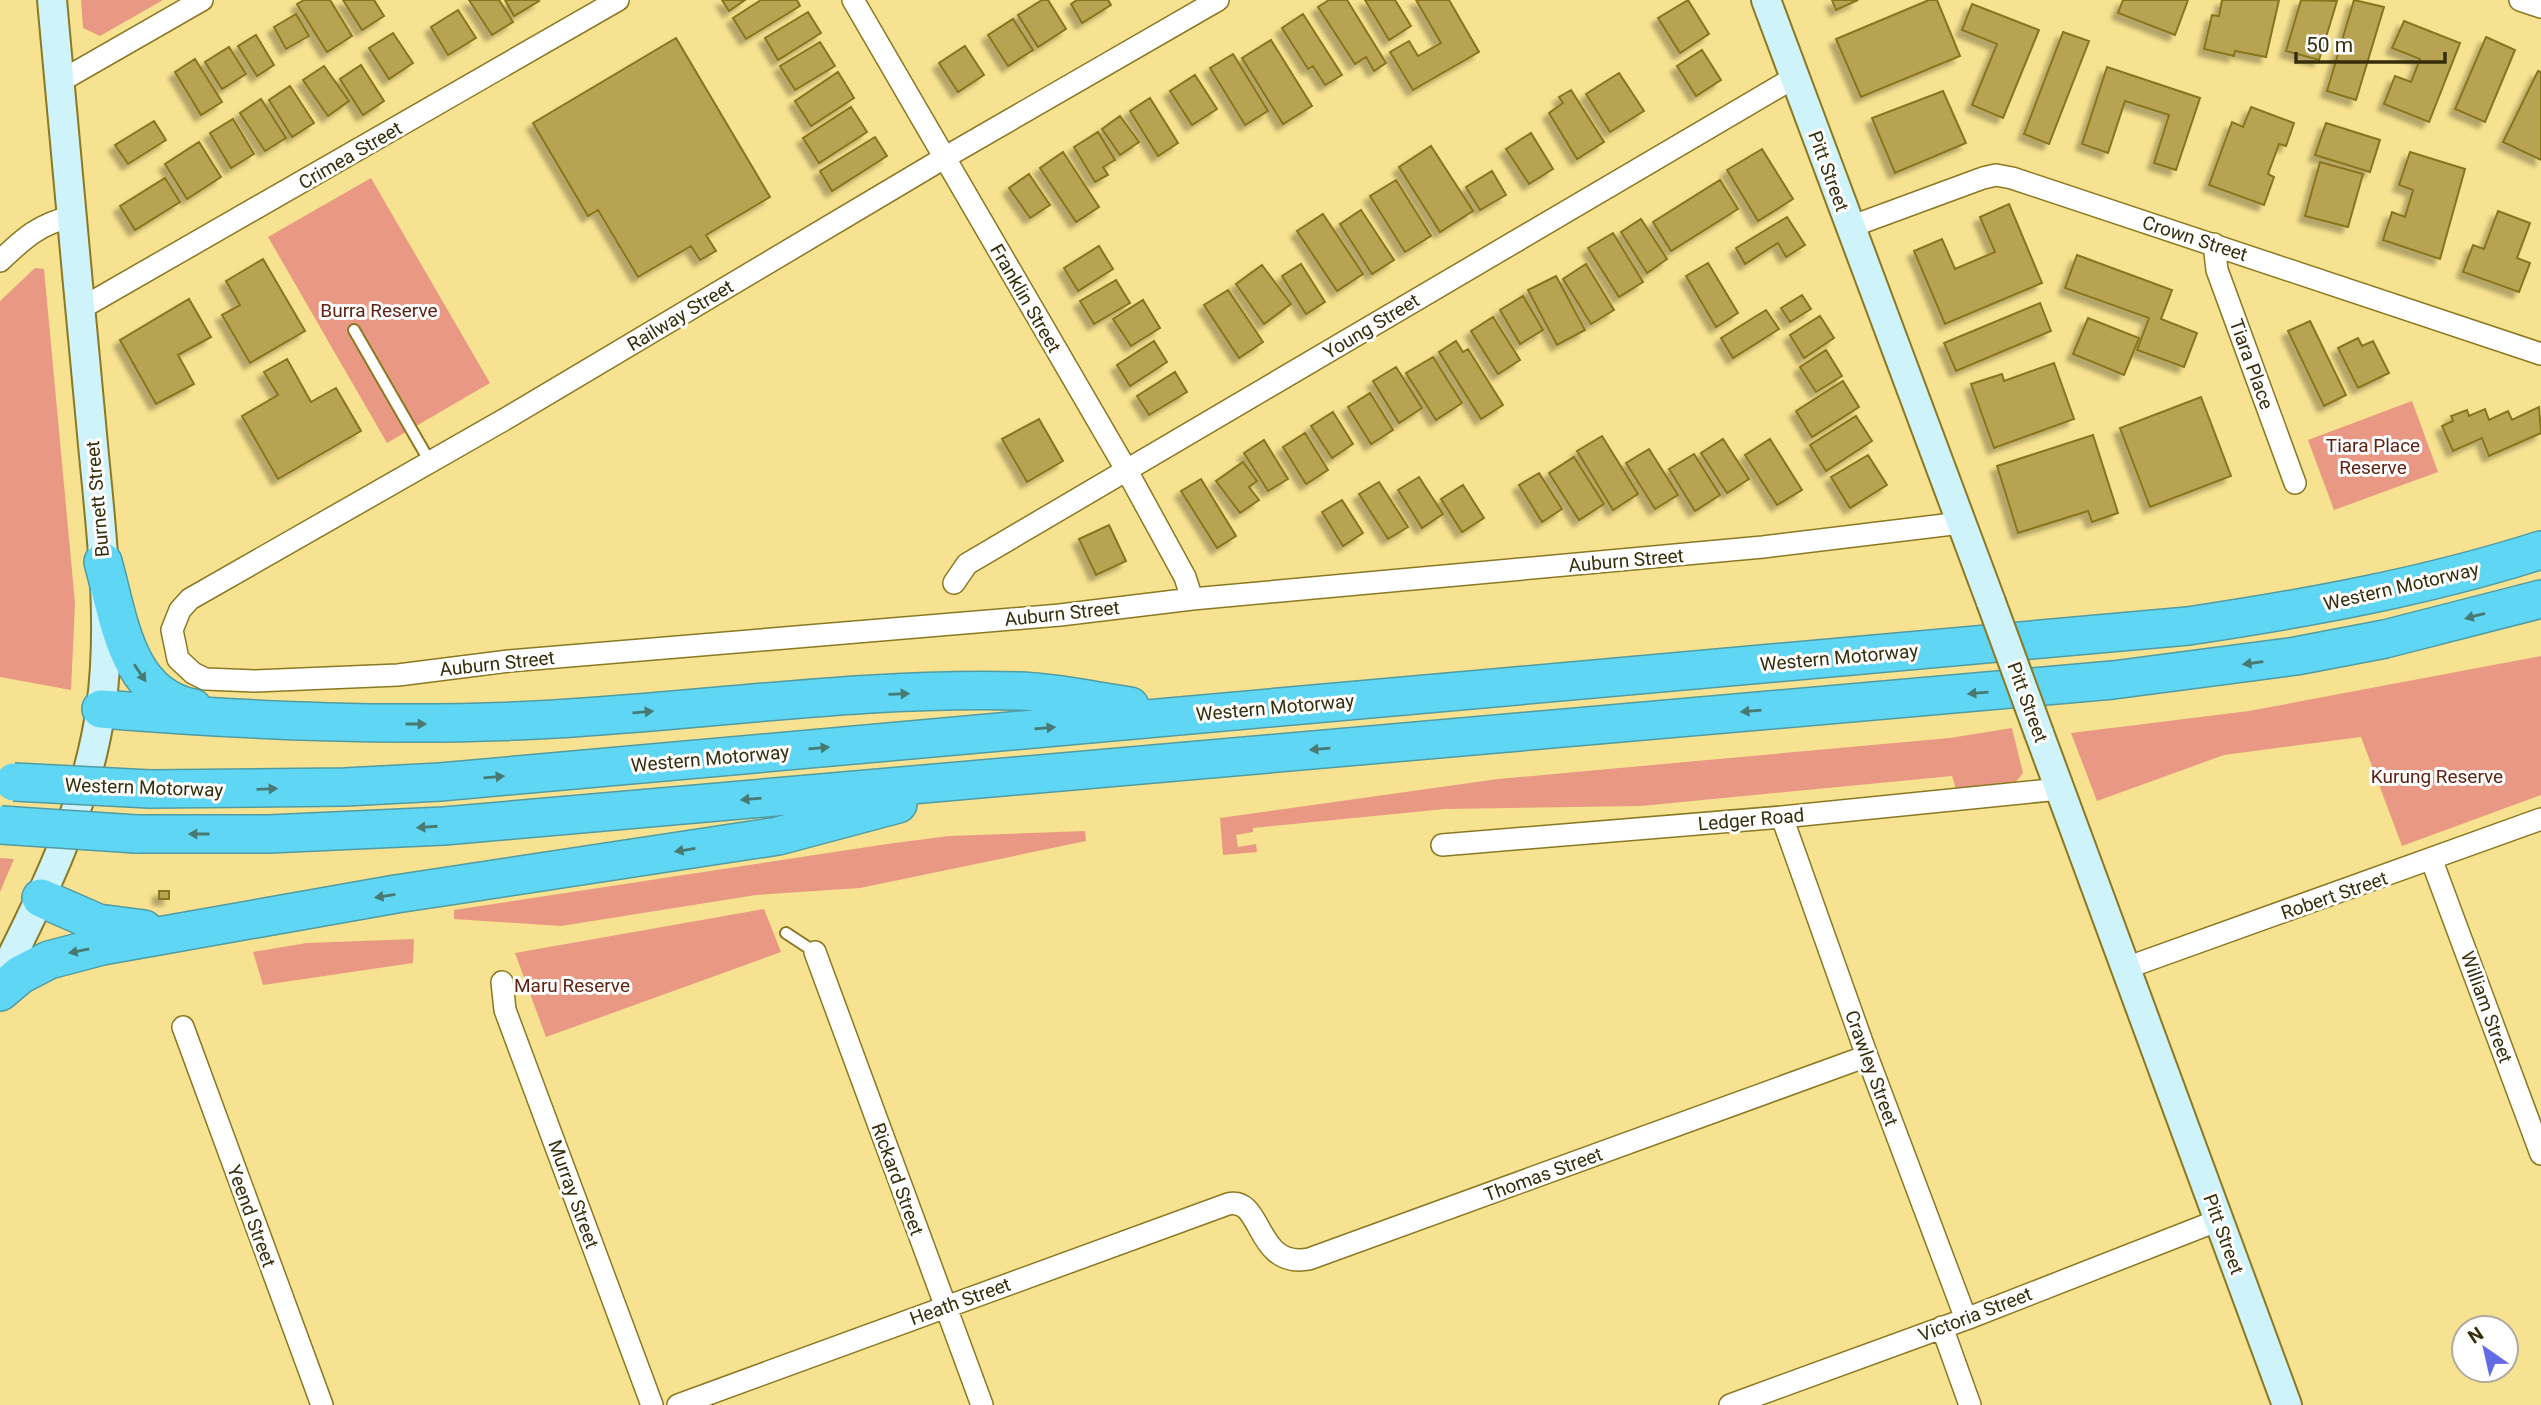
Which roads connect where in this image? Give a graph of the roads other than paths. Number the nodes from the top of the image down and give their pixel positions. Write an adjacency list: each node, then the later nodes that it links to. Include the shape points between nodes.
1 (52, 0): 10 (main road, Burnett Street)
2 (202, 0): 10 (street)
3 (618, 0): 16 (street, Crimea Street)
4 (853, 0): 11 (street, Franklin Street)
5 (1218, 0): 11 (street, Railway Street)
6 (1766, 0): 9 (main road, Pitt Street)
7 (2520, 0): 8 (street)
8 (2541, 8)
9 (1795, 77): 13 (main road, Pitt Street); 20 (street, Young Street)
10 (59, 82): 12 (main road, Burnett Street)
11 (944, 158): 19 (street, Railway Street); 20 (street, Franklin Street)
12 (72, 217): 15 (street, via 34,230); 16 (main road, Burnett Street)
13 (1850, 227): 14 (street, Crown Street, via 1996,175); 22 (main road, Pitt Street)
14 (2214, 244): 18 (street, Crown Street); 21 (street, Tiara Place, via 2217,270)
15 (0, 261)
16 (80, 309): 24 (main road, Burnett Street)
17 (354, 330): 19 (lane)
18 (2541, 354)
19 (429, 462): 28 (street, Railway Street, via 190,598 175,619)
20 (1127, 471): 25 (street, Young Street, via 967,564); 27 (street, Franklin Street, via 1185,577)
21 (2295, 483)
22 (1961, 523): 27 (street, Auburn Street, via 1737,550); 34 (main road, Pitt Street, bridge)
23 (2541, 550): 30 (highway, Western Motorway, via 2364,597 2188,626)
24 (103, 562): 29 (main road, Burnett Street); 31 (highway, one-way to 31, via 130,654 149,685 179,705)
25 (954, 583)
26 (2541, 598): 32 (highway, one-way to 32, via 2385,639 2166,674)
27 (1192, 599): 28 (street, Auburn Street, via 1060,615 384,675 216,680 192,674)
28 (175, 650)
29 (101, 709): 31 (highway); 40 (main road, Burnett Street, via 76,812)
30 (1193, 714): 31 (highway, one-way to 30, via 449,724 782,700 1022,691); 33 (highway, Western Motorway, one-way to 30, bridge, via 150,789 440,782)
31 (254, 720)
32 (990, 778): 37 (highway, one-way to 37, bridge, via 375,831 136,834); 41 (highway, one-way to 41, via 778,836)
33 (7, 781)
34 (2060, 789): 35 (street, Ledger Road); 44 (main road, Pitt Street)
35 (1782, 817): 38 (street, Ledger Road); 49 (street, Crawley Street)
36 (2541, 820): 39 (street, Robert Street)
37 (1, 824)
38 (1442, 845)
39 (2432, 860): 44 (street, Robert Street); 50 (street, William Street)
40 (41, 898): 41 (highway, via 98,923); 45 (main road, Burnett Street)
41 (170, 932): 47 (highway, one-way to 47, via 63,955 20,975)
42 (786, 933): 43 (lane)
43 (815, 952): 53 (street, Rickard Street)
44 (2126, 968): 52 (main road, Pitt Street)
45 (0, 980)
46 (502, 982): 57 (street, Murray Street, via 505,1010)
47 (0, 992)
48 (183, 1027): 56 (street, Yeend Street)
49 (1867, 1056): 51 (street, Thomas Street, via 1309,1259 1291,1260 1277,1254); 54 (street, Crawley Street)
50 (2541, 1154)
51 (1242, 1203): 53 (street, Heath Street, via 1228,1204)
52 (2219, 1220): 54 (street, Victoria Street); 62 (main road, Pitt Street)
53 (945, 1306): 58 (street, Heath Street); 59 (street, Rickard Street)
54 (1966, 1319): 55 (street, Victoria Street)
55 (1942, 1327): 60 (street, Victoria Street); 61 (street)
56 (322, 1405)
57 (652, 1405)
58 (678, 1405)
59 (982, 1405)
60 (1730, 1405)
61 (1970, 1405)
62 (2287, 1405)

